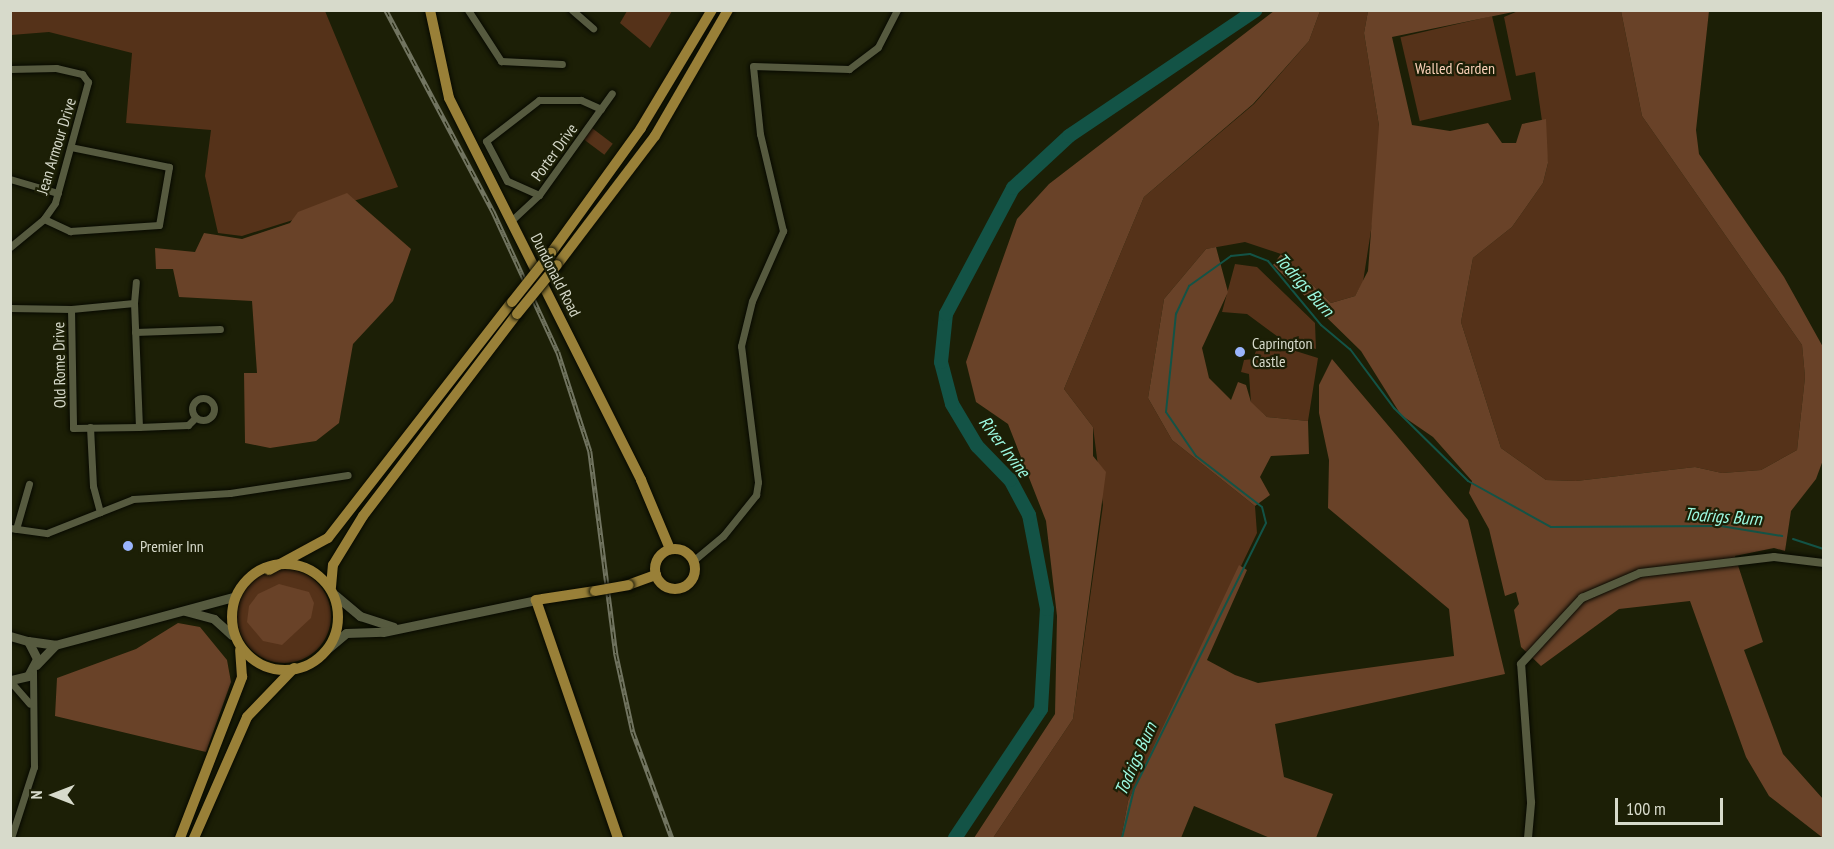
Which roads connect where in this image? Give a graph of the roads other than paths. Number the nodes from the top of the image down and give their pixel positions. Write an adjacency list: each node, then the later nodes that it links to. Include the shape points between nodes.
1 (430, 10): 17 (main road, Dundonald Road, via 448,98)
2 (468, 10): 8 (street, via 501,61)
3 (572, 10): 7 (street)
4 (712, 10): 35 (main road, bridge, via 641,128 551,253 328,538)
5 (728, 10): 37 (main road, bridge, via 655,136 363,516 333,565)
6 (897, 10): 33 (street, via 878,47 849,69 753,66 759,134 783,231 752,301 741,346 758,482 756,495 723,536)
7 (593, 28)
8 (562, 64)
9 (10, 69): 12 (street, Jean Armour Drive, via 43,66 87,78)
10 (612, 93): 11 (street, Porter Drive)
11 (601, 109): 15 (street, Porter Drive); 15 (street, via 581,100 539,100 486,141 507,181)
12 (72, 147): 14 (street, Jean Armour Drive); 16 (street, via 169,168 159,225 70,231)
13 (10, 179): 14 (street)
14 (58, 193): 16 (street, Jean Armour Drive)
15 (539, 195): 17 (street, Porter Drive)
16 (44, 219): 18 (street, Jean Armour Drive)
17 (512, 220): 32 (main road, Dundonald Road, via 641,480)
18 (10, 246)
19 (136, 282): 20 (street)
20 (134, 303): 22 (street, Old Rome Drive); 24 (street)
21 (10, 308): 22 (street, Old Rome Drive)
22 (71, 309): 27 (street, Old Rome Drive, via 73,428)
23 (220, 329): 24 (street)
24 (135, 332): 26 (street)
25 (195, 418): 26 (street, via 188,425)
26 (139, 427): 27 (street)
27 (90, 428): 30 (street, via 93,486)
28 (348, 476): 30 (street, via 231,493 133,499)
29 (29, 484): 31 (street)
30 (100, 512): 31 (street, via 47,533)
31 (13, 528)
32 (670, 549): 33 (main road, via 684,550); 36 (main road, via 657,560)
33 (693, 560): 36 (main road, via 694,575 685,587 670,589)
34 (1824, 564): 56 (street, via 1774,557 1640,573 1582,598 1521,664 1532,802)
35 (269, 570): 37 (main road, via 304,565); 38 (main road, via 244,583)
36 (656, 575): 39 (main road, bridge, via 628,585)
37 (333, 591): 41 (main road, via 360,616); 47 (main road, via 337,629)
38 (233, 597): 40 (main road); 43 (main road)
39 (536, 600): 41 (main road); 55 (main road)
40 (179, 610): 43 (main road, via 214,619); 45 (main road)
41 (393, 627): 47 (main road, via 346,633)
42 (12, 634): 44 (main road)
43 (232, 635): 46 (main road)
44 (28, 641): 45 (main road); 48 (main road)
45 (55, 645): 48 (main road)
46 (240, 650): 49 (main road, via 266,666); 53 (main road, via 242,677)
47 (326, 650): 49 (main road)
48 (34, 668): 50 (main road); 51 (street)
49 (295, 668): 54 (main road, via 247,717)
50 (10, 681): 51 (street)
51 (30, 704): 52 (street, via 34,767)
52 (11, 838)
53 (180, 838)
54 (194, 838)
55 (618, 838)
56 (1528, 838)

